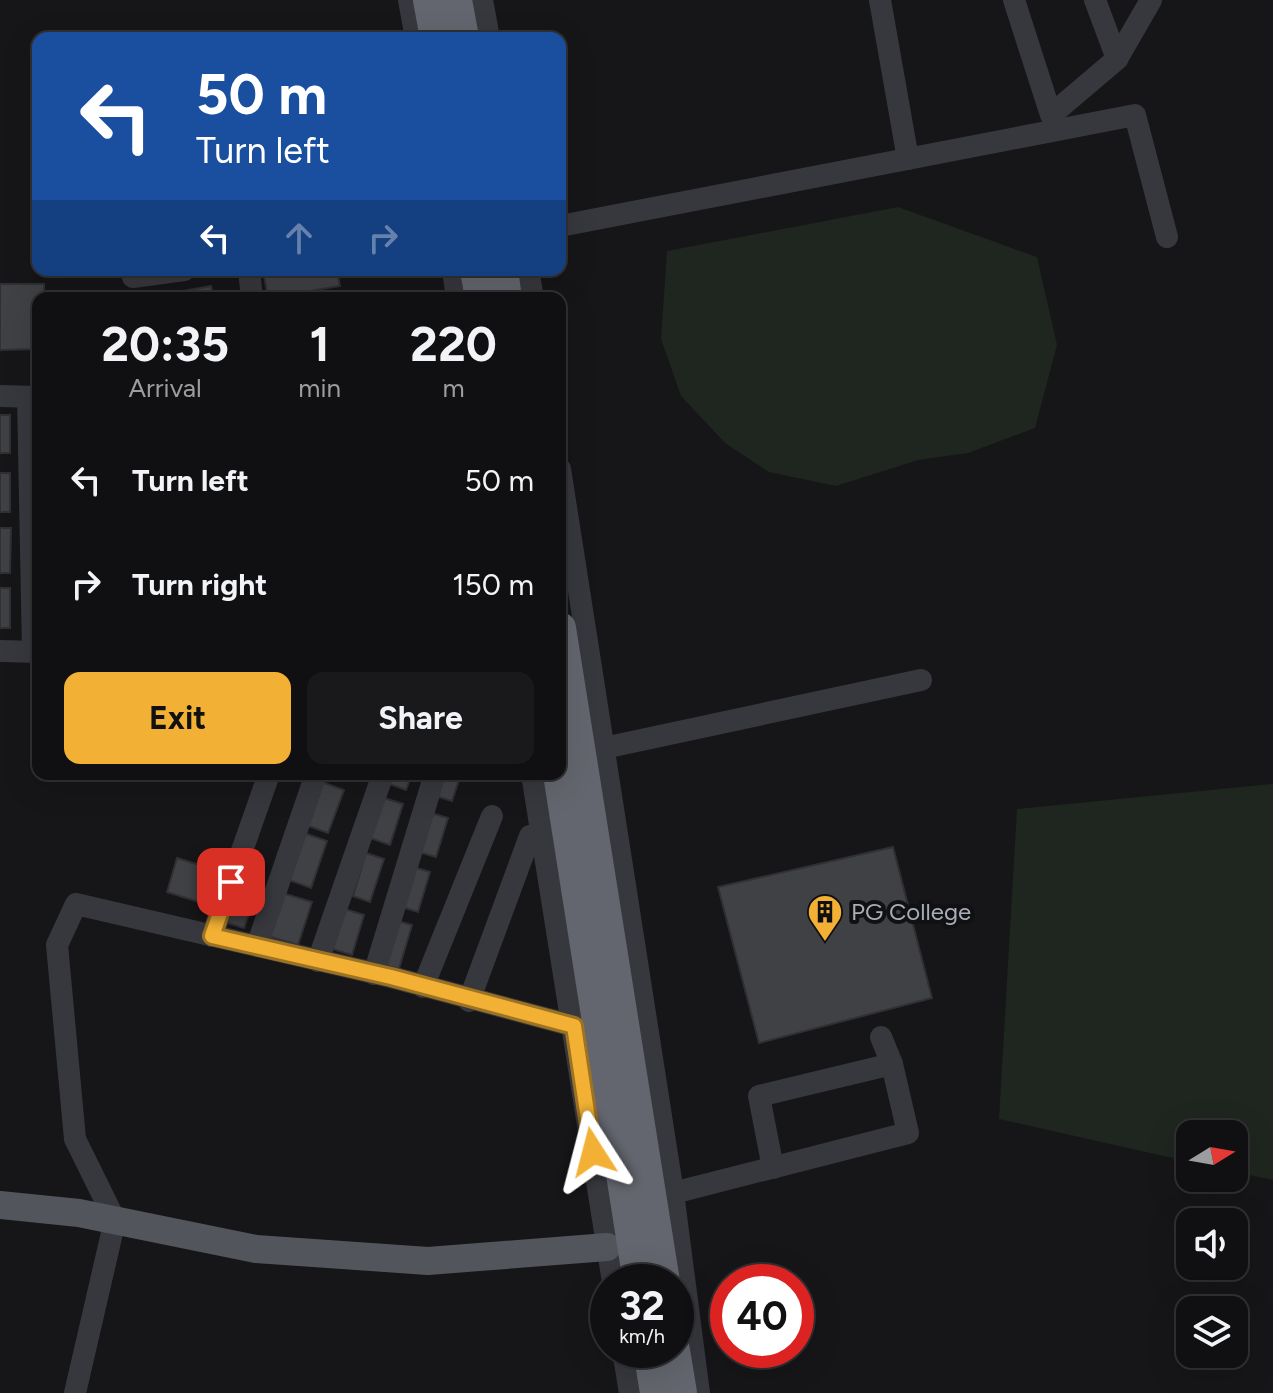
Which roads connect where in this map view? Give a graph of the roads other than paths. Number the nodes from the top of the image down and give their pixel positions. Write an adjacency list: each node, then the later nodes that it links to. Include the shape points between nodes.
1 (409, 0): 9 (street)
2 (429, 0): 10 (highway)
3 (456, 0): 11 (highway)
4 (482, 0): 12 (street)
5 (880, 0): 14 (street)
6 (1014, 0): 13 (street, via 1051,115)
7 (1095, 0): 13 (street)
8 (1151, 0): 13 (street)
9 (415, 32)
10 (435, 32)
11 (462, 32)
12 (488, 32)
13 (1117, 59)
14 (908, 159): 15 (street); 16 (street, via 1135,115)
15 (566, 225)
16 (1167, 237)
17 (159, 276): 18 (street)
18 (134, 282)
19 (0, 396): 20 (street)
20 (32, 397)
21 (566, 552): 26 (street)
22 (0, 651): 23 (street)
23 (32, 652)
24 (566, 665): 26 (highway)
25 (921, 680): 26 (street)
26 (581, 758): 44 (street); 49 (highway)
27 (267, 780): 34 (street)
28 (314, 780): 35 (street)
29 (381, 780): 36 (street)
30 (433, 780): 37 (street)
31 (533, 780): 33 (street)
32 (492, 816): 38 (street)
33 (542, 833): 39 (street, via 530,836); 40 (street)
34 (212, 936): 35 (street); 46 (street, via 76,904 57,945 75,1139)
35 (257, 946): 36 (street)
36 (318, 961): 37 (street)
37 (374, 974): 38 (street)
38 (423, 987): 39 (street)
39 (469, 1001): 40 (street)
40 (574, 1026): 47 (street)
41 (881, 1037): 42 (street)
42 (892, 1064): 43 (street, via 759,1096); 43 (street, via 908,1133)
43 (773, 1168): 44 (street)
44 (673, 1193): 50 (street)
45 (0, 1205): 46 (main road)
46 (115, 1220): 47 (main road, via 256,1249 428,1261); 55 (street)
47 (607, 1247): 48 (street)
48 (628, 1264)
49 (643, 1264)
50 (650, 1264)
51 (694, 1353): 59 (street)
52 (626, 1368): 56 (street)
53 (652, 1368): 57 (highway)
54 (677, 1368): 58 (highway)
55 (75, 1393)
56 (630, 1393)
57 (656, 1393)
58 (681, 1393)
59 (699, 1393)

